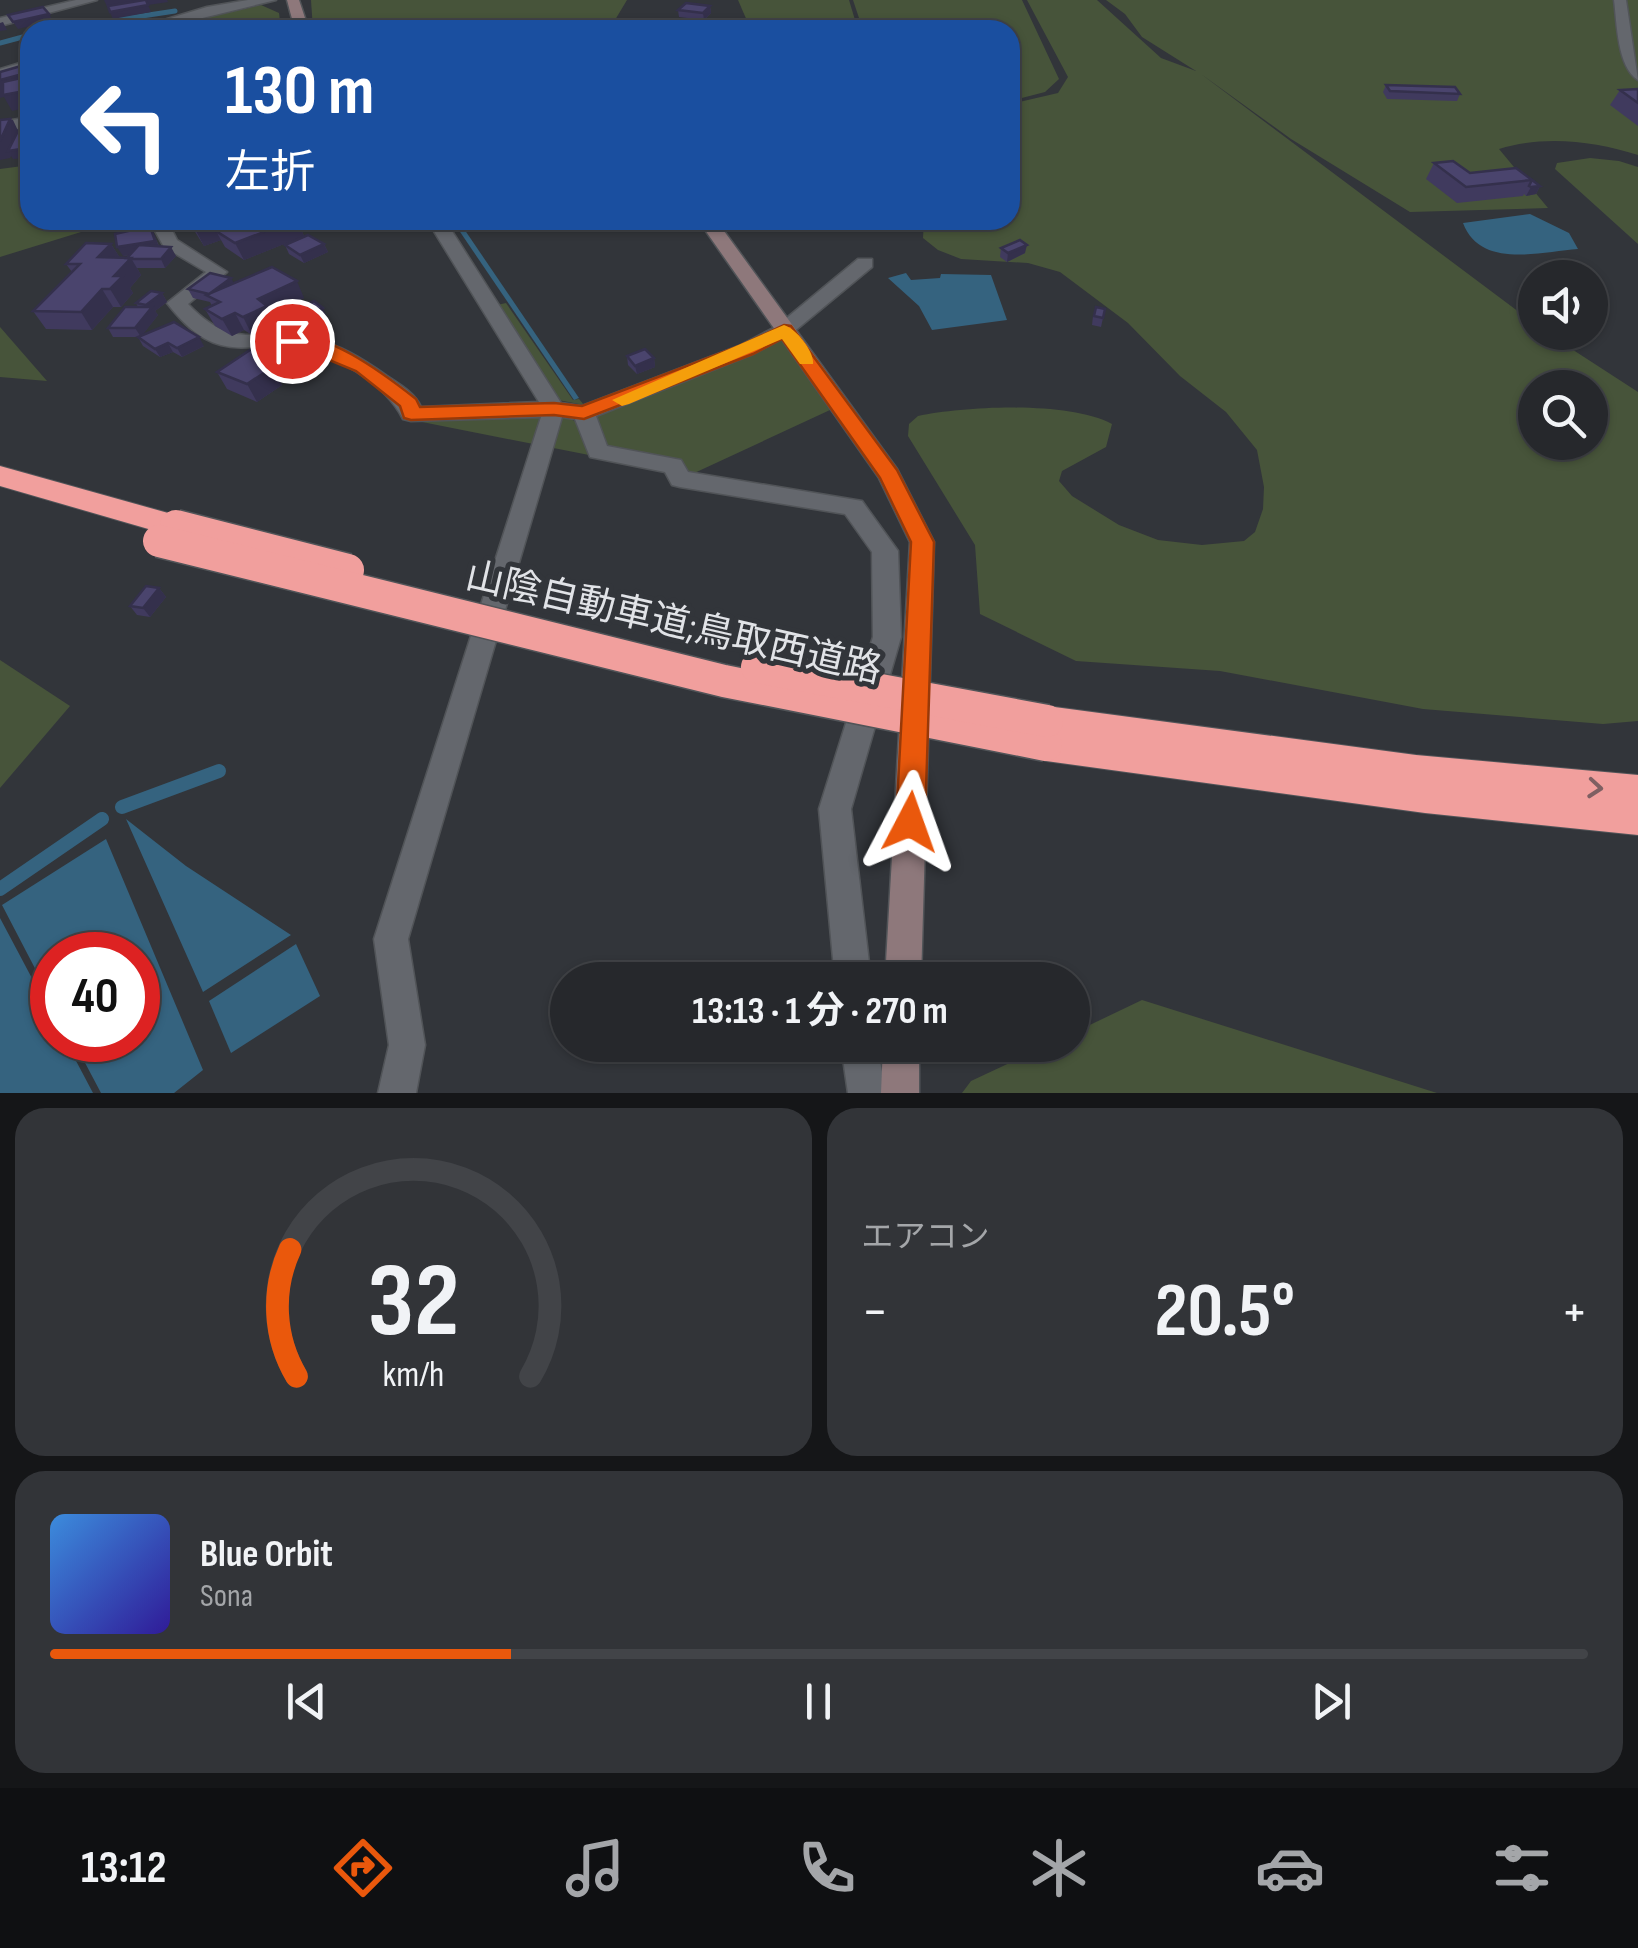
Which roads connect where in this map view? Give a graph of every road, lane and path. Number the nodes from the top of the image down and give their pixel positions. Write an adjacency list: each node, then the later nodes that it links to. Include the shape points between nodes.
1 (46, 0): 5 (street)
2 (91, 0): 8 (street)
3 (270, 0): 6 (street)
4 (1620, 0): 9 (street)
5 (38, 1)
6 (218, 4): 7 (street)
7 (169, 20)
8 (0, 22)
9 (1638, 76)
10 (163, 230): 15 (street, via 170,243 218,272 177,303 218,340 312,344 363,367 409,403 411,414)
11 (443, 230): 15 (street)
12 (714, 230): 14 (street)
13 (865, 263): 14 (street)
14 (784, 330): 15 (street, via 746,350); 23 (street, via 890,476 922,542)
15 (569, 411): 22 (street, via 598,452 673,466 680,479 853,507 885,551 887,637 835,809); 26 (street, via 391,939 407,1044)
16 (0, 476): 18 (highway, 山陰自動車道;鳥取西道路)
17 (0, 496): 18 (highway, 山陰自動車道;鳥取西道路)
18 (168, 533): 19 (highway, 山陰自動車道;鳥取西道路, bridge, via 724,681)
19 (1047, 733): 20 (highway, 山陰自動車道;鳥取西道路, one-way to 20); 21 (highway, 山陰自動車道;鳥取西道路, via 1425,796)
20 (1638, 792)
21 (1638, 818)
22 (851, 962)
23 (903, 962)
24 (862, 1062): 27 (street)
25 (901, 1062): 28 (street)
26 (397, 1093)
27 (868, 1093)
28 (900, 1093)

